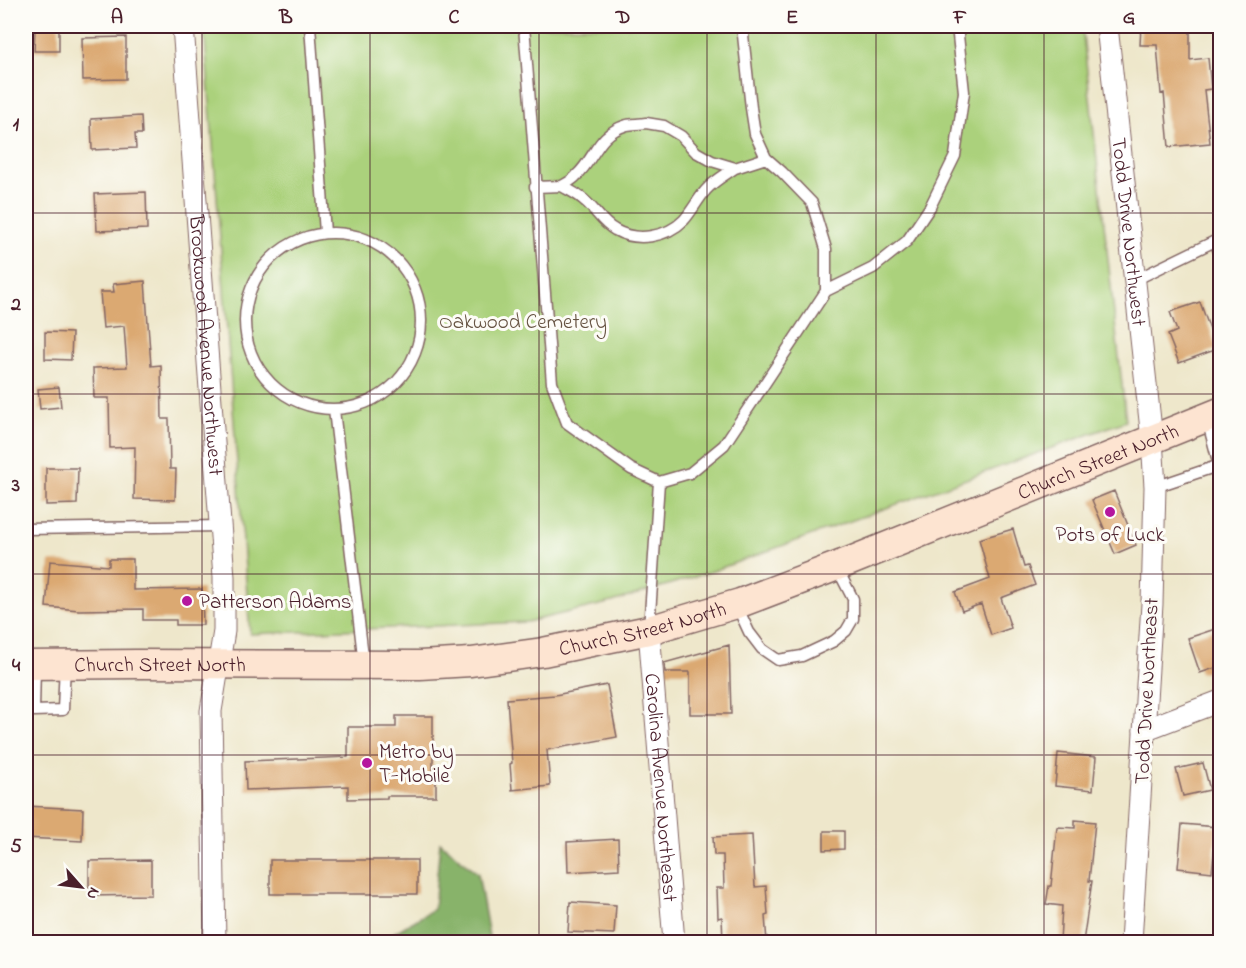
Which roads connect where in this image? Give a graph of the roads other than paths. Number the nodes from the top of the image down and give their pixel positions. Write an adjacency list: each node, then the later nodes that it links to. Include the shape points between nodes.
1 (183, 26): 21 (street, Brookwood Avenue Northwest)
2 (310, 26): 11 (lane)
3 (524, 26): 10 (lane)
4 (742, 26): 7 (lane, via 755,134)
5 (957, 26): 14 (lane, via 963,92 955,156 930,207 907,241 873,268)
6 (1107, 26): 13 (street, Todd Drive Northwest)
7 (766, 158): 8 (lane); 14 (lane, via 812,203 826,249)
8 (735, 168): 9 (lane, via 696,152 664,126 646,123 627,125 609,134 576,177); 9 (lane, via 706,190 683,220 651,237 615,230 587,202)
9 (562, 186): 10 (lane)
10 (535, 188): 19 (lane, via 552,383 567,423 631,469)
11 (326, 233): 15 (lane, via 299,239 264,267 247,299 244,326 250,352 263,376 282,395 307,406); 15 (lane, via 354,235 380,246 401,265 415,289 421,317 418,345 406,371 387,392 362,405)
12 (1221, 254): 13 (lane, via 1215,241)
13 (1135, 280): 17 (street, Todd Drive Northwest)
14 (826, 291): 19 (lane, via 724,445 690,472)
15 (334, 410): 28 (lane)
16 (1213, 415): 17 (main road, Church Street North); 18 (lane)
17 (1152, 439): 20 (street, Todd Drive Northeast); 23 (main road, Church Street North)
18 (1220, 465): 20 (lane)
19 (659, 482): 25 (lane)
20 (1155, 487): 31 (street, Todd Drive Northeast)
21 (221, 526): 22 (lane); 27 (street, Brookwood Avenue Northwest, via 216,561 224,631)
22 (26, 529)
23 (836, 567): 24 (main road, Church Street North); 24 (lane, via 853,599 853,619 834,641 802,656 778,660 762,649)
24 (736, 603): 25 (main road, Church Street North)
25 (649, 630): 28 (main road, Church Street North, via 471,662); 33 (street, Carolina Avenue Northeast)
26 (65, 664): 27 (main road, Church Street North); 29 (main road, Church Street North); 29 (lane, via 63,711 34,711)
27 (219, 664): 28 (main road, Church Street North); 32 (street, Brookwood Avenue Northwest, via 211,711)
28 (364, 664)
29 (30, 665)
30 (1221, 701): 31 (street)
31 (1144, 730): 34 (street, Todd Drive Northeast)
32 (215, 942)
33 (674, 942)
34 (1131, 942)

